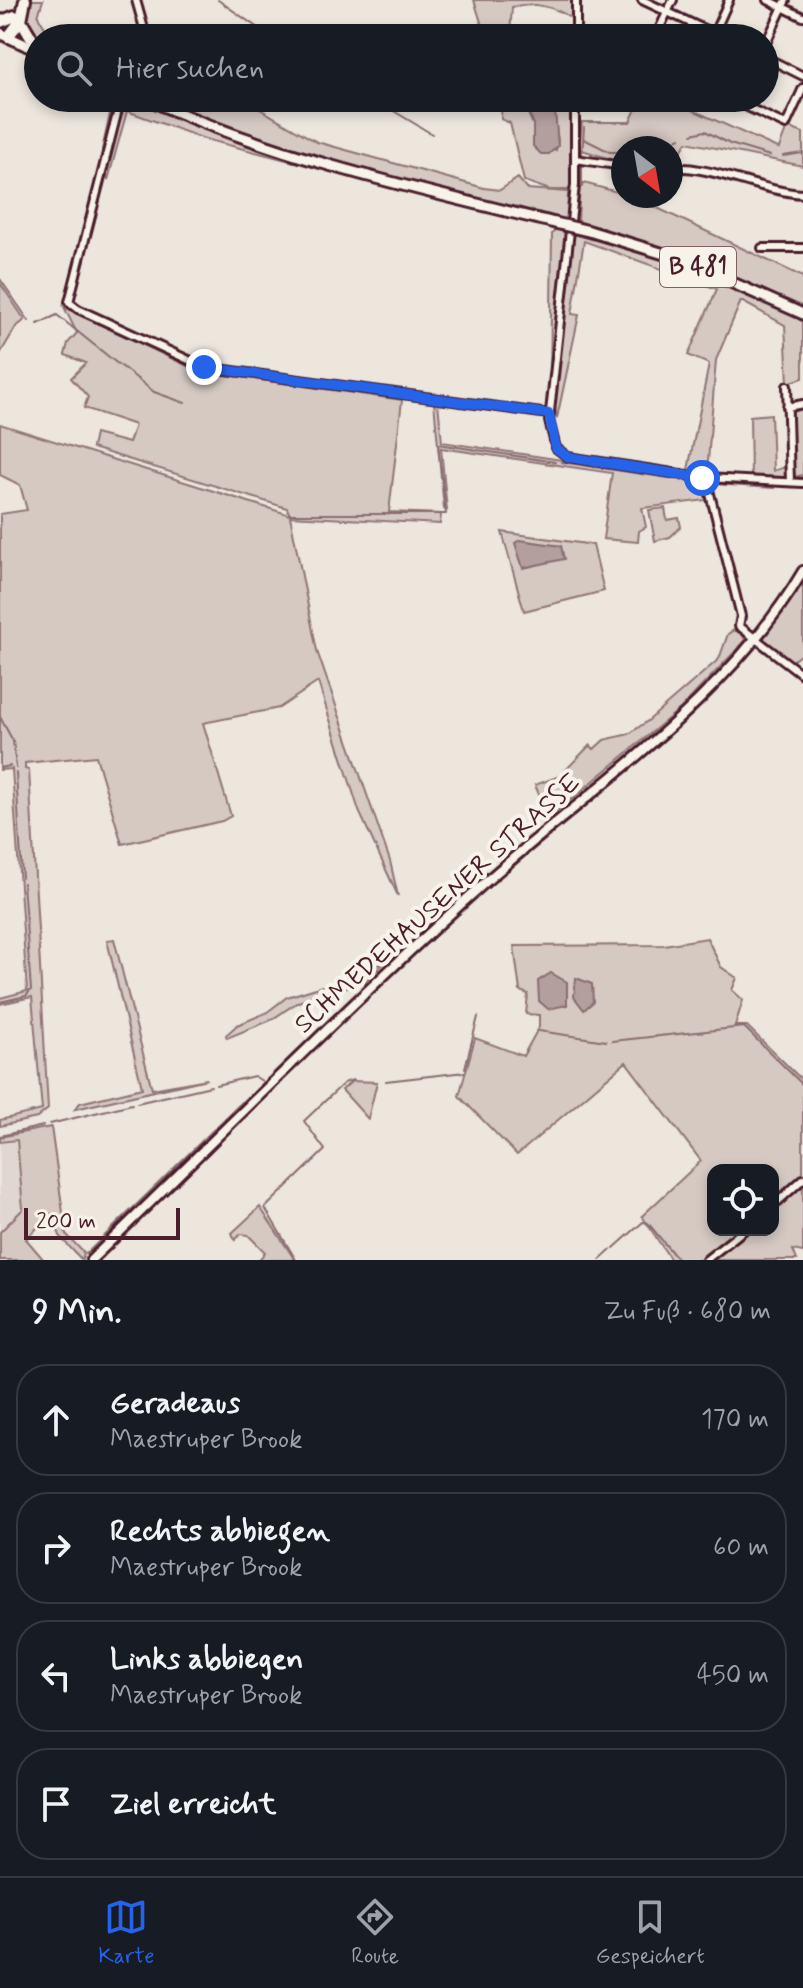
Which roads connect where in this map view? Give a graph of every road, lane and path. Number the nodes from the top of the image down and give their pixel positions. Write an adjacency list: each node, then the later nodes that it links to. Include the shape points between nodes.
1 (24, 0): 11 (highway)
2 (136, 0): 13 (street)
3 (576, 0): 14 (street)
4 (642, 0): 9 (street)
5 (673, 0): 9 (street)
6 (729, 0): 17 (street)
7 (768, 0): 8 (street)
8 (784, 3): 10 (street); 18 (street)
9 (667, 12): 15 (street); 16 (street)
10 (803, 17)
11 (18, 18): 12 (highway); 19 (highway); 20 (highway)
12 (0, 22)
13 (143, 24)
14 (576, 24)
15 (661, 24)
16 (690, 24)
17 (718, 24)
18 (774, 24)
19 (24, 28)
20 (4, 35): 21 (main road)
21 (24, 44)
22 (779, 64): 23 (street)
23 (803, 76)
24 (803, 88): 28 (street, via 786,125)
25 (117, 112): 39 (street, via 69,302 78,309 204,367)
26 (180, 112): 35 (main road, B 481, bridge, via 347,170 674,257)
27 (575, 112): 29 (street)
28 (762, 112)
29 (575, 159): 30 (street); 39 (street)
30 (611, 164)
31 (683, 169): 32 (street)
32 (803, 194)
33 (762, 248): 34 (street)
34 (803, 248)
35 (803, 314)
36 (787, 386): 38 (street)
37 (803, 404): 38 (street)
38 (787, 407): 41 (street)
39 (549, 414): 40 (street, via 556,448 568,457)
40 (706, 478): 41 (street); 44 (street, via 741,616 739,626)
41 (790, 482): 42 (street)
42 (803, 483)
43 (803, 571): 44 (main road, SCHMEDEHAUSENER STRASSE)
44 (757, 638): 46 (street); 51 (main road, SCHMEDEHAUSENER STRASSE, via 692,707 435,927)
45 (803, 661): 46 (street)
46 (795, 668): 47 (street)
47 (803, 675)
48 (803, 1179): 49 (street)
49 (779, 1201)
50 (736, 1236): 52 (street)
51 (91, 1260)
52 (706, 1260)

